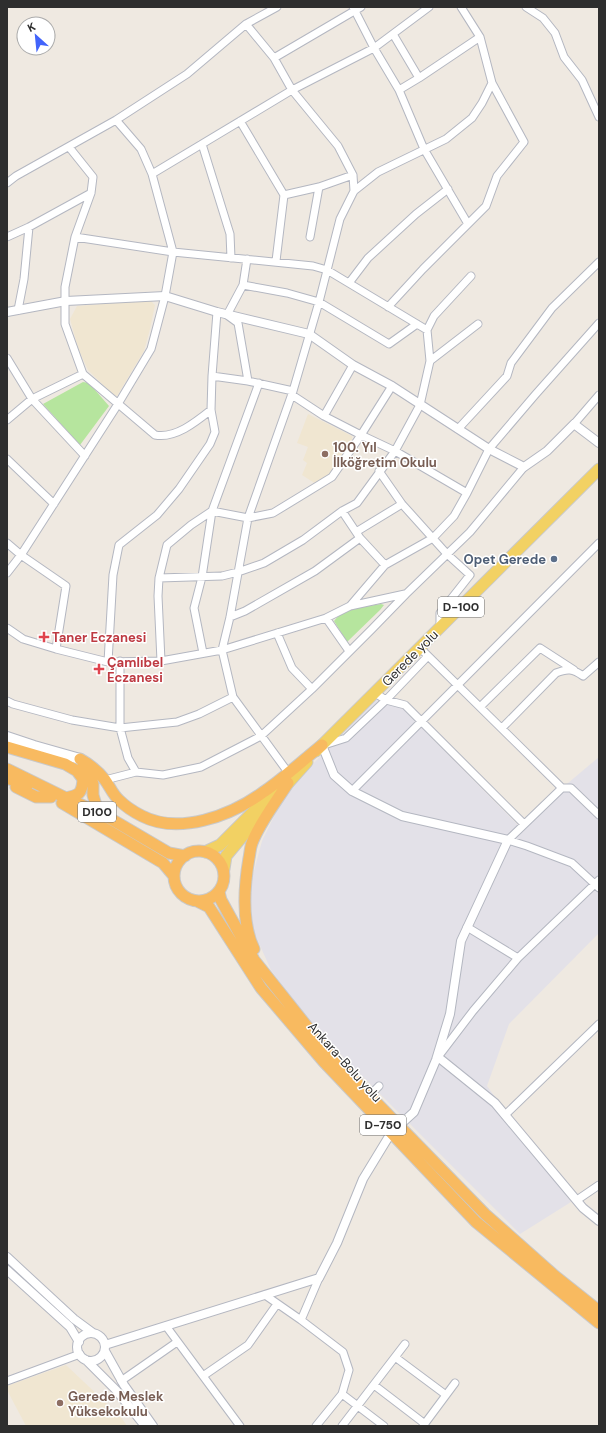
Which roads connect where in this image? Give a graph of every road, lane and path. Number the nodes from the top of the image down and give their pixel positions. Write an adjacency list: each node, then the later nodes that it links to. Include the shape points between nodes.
1 (277, 7): 6 (street)
2 (429, 7): 7 (street)
3 (462, 7): 8 (street)
4 (526, 7): 15 (street, via 543,18 555,33 564,57 582,80)
5 (356, 8): 9 (street); 10 (street)
6 (246, 24): 10 (street); 16 (street, via 187,74)
7 (393, 34): 9 (street); 11 (street)
8 (480, 37): 11 (street); 12 (street)
9 (374, 48): 13 (street); 14 (street)
10 (274, 58): 13 (street)
11 (419, 78): 14 (street)
12 (492, 83): 20 (street, via 472,118 446,139); 29 (street, via 524,142 497,176 486,206)
13 (292, 90): 17 (street); 22 (street, via 338,146)
14 (399, 90): 20 (street)
15 (599, 117)
16 (116, 120): 19 (street); 21 (street, via 141,149)
17 (240, 121): 18 (street); 28 (street)
18 (202, 144): 21 (street); 35 (street, via 230,234)
19 (69, 147): 23 (street); 27 (street, via 93,177)
20 (424, 149): 25 (street); 26 (street, via 378,172)
21 (152, 174): 34 (street)
22 (353, 175): 24 (street); 26 (street)
23 (7, 183)
24 (319, 187): 28 (street); 32 (street)
25 (448, 189): 29 (street); 41 (street, via 368,258)
26 (354, 191): 39 (street, via 340,219)
27 (91, 193): 30 (street); 31 (street)
28 (284, 195): 37 (street)
29 (468, 224): 46 (street)
30 (29, 227): 33 (street); 47 (street)
31 (74, 237): 34 (street); 44 (street, via 65,287)
32 (310, 237)
33 (7, 238)
34 (173, 252): 35 (street); 43 (street)
35 (231, 258): 36 (street)
36 (247, 260): 37 (street); 42 (street)
37 (276, 261): 39 (street)
38 (599, 262): 73 (street, via 552,308 511,363 507,376)
39 (327, 270): 41 (street); 45 (street)
40 (471, 276): 54 (street, via 434,316)
41 (349, 283): 46 (street)
42 (243, 285): 45 (street); 50 (street)
43 (165, 296): 44 (street); 49 (street); 67 (street, via 151,349)
44 (66, 301): 47 (street); 59 (street, via 66,324)
45 (319, 302): 52 (street, via 389,344); 55 (street)
46 (388, 306): 52 (street)
47 (18, 310): 48 (street)
48 (7, 312)
49 (217, 312): 50 (street); 60 (street)
50 (227, 315): 55 (street); 61 (street, via 238,323)
51 (599, 323): 76 (street)
52 (417, 324): 54 (street)
53 (478, 324): 57 (street)
54 (427, 330): 57 (street)
55 (309, 334): 58 (street); 64 (street)
56 (7, 358): 66 (street)
57 (430, 361): 68 (street)
58 (353, 365): 63 (street); 70 (street)
59 (82, 374): 66 (street); 67 (street)
60 (212, 376): 61 (street); 69 (street)
61 (248, 381): 62 (street)
62 (259, 383): 64 (street); 86 (street)
63 (392, 386): 68 (street); 74 (street)
64 (293, 393): 70 (street); 88 (street)
65 (599, 395): 72 (street)
66 (32, 399): 71 (street); 78 (street)
67 (118, 404): 69 (street, via 155,435 163,436 193,424); 78 (street)
68 (420, 405): 73 (street); 77 (street)
69 (211, 410): 114 (street, via 215,432 210,444 179,489 157,515 119,545 113,575)
70 (324, 416): 74 (street)
71 (7, 420)
72 (574, 424): 75 (street); 80 (street, via 547,451)
73 (458, 429): 76 (street)
74 (361, 435): 77 (street); 88 (street, via 332,477 273,513)
75 (599, 443)
76 (489, 449): 80 (street); 83 (street)
77 (395, 451): 82 (street); 83 (street)
78 (85, 456): 84 (street)
79 (7, 459): 84 (street)
80 (524, 467): 93 (street, via 470,532)
81 (599, 469): 105 (main road, Gerede yolu / D-100)
82 (379, 471): 85 (street); 87 (street, via 357,503)
83 (467, 493): 90 (street, via 454,516)
84 (54, 504): 94 (street)
85 (402, 504): 89 (street); 90 (street)
86 (212, 511): 88 (street); 98 (street); 99 (street, via 167,545)
87 (342, 511): 89 (street); 96 (street, via 264,563)
88 (248, 518): 96 (street)
89 (358, 535): 95 (street); 102 (street, via 315,570)
90 (433, 538): 93 (street); 95 (street)
91 (7, 543): 94 (street)
92 (599, 543): 117 (street)
93 (447, 554): 100 (street); 105 (street, via 470,575 440,613)
94 (21, 556): 97 (street); 107 (street, via 66,586)
95 (385, 565): 101 (street)
96 (238, 572): 98 (street); 102 (street)
97 (7, 573)
98 (202, 577): 99 (street); 111 (street, via 194,608)
99 (159, 578): 113 (street)
100 (406, 594): 101 (street); 109 (street)
101 (350, 606): 103 (street)
102 (230, 617): 108 (street)
103 (326, 618): 106 (street); 109 (street)
104 (7, 628): 107 (street, via 23,639)
105 (440, 628): 110 (main road, Gerede yolu / D-100)
106 (277, 634): 108 (street); 118 (street, via 292,668)
107 (56, 650): 114 (street)
108 (222, 650): 111 (street); 120 (street)
109 (349, 651): 118 (street)
110 (424, 652): 117 (street); 119 (main road, Gerede yolu / D-100); 122 (street)
111 (203, 653): 113 (street)
112 (120, 661): 113 (street); 114 (street); 125 (street)
113 (161, 661)
114 (108, 662)
115 (599, 662): 116 (street, via 583,676)
116 (574, 670): 123 (street, via 540,648); 126 (street, via 556,673)
117 (458, 685): 123 (street); 124 (street)
118 (312, 689): 127 (street)
119 (375, 693): 122 (street); 129 (main road, Gerede yolu / D-100)
120 (233, 697): 125 (street, via 177,722); 127 (street)
121 (7, 700): 125 (street, via 13,704 72,720)
122 (386, 700): 124 (street, via 405,705); 129 (street, via 346,738)
123 (480, 707): 126 (street)
124 (421, 722): 139 (street); 144 (street)
125 (120, 728): 133 (street, via 128,758)
126 (502, 728): 138 (street)
127 (261, 736): 133 (street, via 201,767 163,775); 134 (street)
128 (7, 737): 131 (main road)
129 (322, 745): 134 (highway); 139 (street, via 334,775)
130 (7, 747): 141 (highway, via 65,764 77,771 83,779 82,788 78,795)
131 (80, 759): 136 (highway, via 90,764); 143 (highway, via 94,784 93,795 96,805)
132 (7, 769): 141 (highway, D100)
133 (136, 772): 136 (street)
134 (289, 777): 136 (highway, via 233,810 215,817 167,824 142,816 119,801); 146 (main road, D100, via 220,845); 148 (main road, via 226,856); 155 (highway, via 252,844 245,878 245,910 250,939)
135 (7, 778): 140 (highway, D100)
136 (105, 780)
137 (7, 782): 140 (highway, via 36,797)
138 (562, 788): 142 (street, via 571,788); 144 (street)
139 (352, 791): 145 (street, via 402,816)
140 (51, 797): 149 (highway, D100, via 163,863)
141 (66, 798): 143 (highway, D100)
142 (599, 815)
143 (106, 816): 147 (highway, D100, via 169,853)
144 (524, 824): 145 (street)
145 (508, 840): 150 (street, via 572,863); 153 (street)
146 (205, 852): 147 (highway, D100, via 191,852); 148 (highway, via 217,858)
147 (185, 856): 149 (highway, via 179,861)
148 (224, 869): 151 (highway, via 223,885)
149 (174, 876): 152 (highway, D100, via 184,896)
150 (598, 884): 154 (street)
151 (219, 892): 152 (highway, via 209,899); 155 (highway, Ankara-Bolu yolu, via 235,927)
152 (197, 901): 161 (highway, Ankara-Bolu yolu / D-750, via 209,906 261,988 324,1062)
153 (467, 927): 154 (street); 157 (street, via 461,941 450,1014)
154 (518, 958): 157 (street)
155 (266, 975): 159 (highway, Ankara-Bolu yolu, via 329,1054)
156 (599, 1024): 160 (street)
157 (438, 1057): 160 (street, via 495,1103); 161 (street, via 414,1112)
158 (379, 1086): 159 (street)
159 (369, 1096): 161 (highway, Ankara-Bolu yolu)
160 (505, 1115): 163 (street)
161 (395, 1130): 168 (street, via 363,1179 337,1243); 171 (highway, Ankara-Bolu yolu, via 485,1214); 173 (highway, Ankara-Bolu yolu / D-750, via 476,1222)
162 (599, 1185): 163 (street)
163 (576, 1200): 164 (street)
164 (599, 1221)
165 (7, 1257): 175 (street, via 74,1320)
166 (7, 1270): 167 (street)
167 (10, 1277): 176 (street, via 70,1327)
168 (319, 1278): 169 (street); 172 (street)
169 (265, 1295): 170 (street); 174 (street)
170 (277, 1304): 172 (street); 183 (street, via 248,1345)
171 (599, 1311)
172 (300, 1320): 188 (street, via 343,1352 350,1370)
173 (599, 1323)
174 (166, 1326): 177 (street); 179 (street)
175 (93, 1334): 176 (street, via 84,1335); 179 (street, via 101,1337)
176 (79, 1342): 180 (street)
177 (178, 1342): 183 (street); 185 (street)
178 (405, 1344): 181 (street)
179 (105, 1348): 182 (street, via 100,1358); 185 (street)
180 (80, 1354): 182 (street); 184 (street)
181 (395, 1357): 187 (street); 189 (street)
182 (86, 1360): 192 (street, via 116,1390)
183 (203, 1376): 194 (street)
184 (7, 1381)
185 (122, 1381): 193 (street)
186 (455, 1383): 189 (street)
187 (374, 1385): 190 (street); 191 (street)
188 (342, 1394): 190 (street); 195 (street)
189 (446, 1395): 191 (street)
190 (358, 1406): 196 (street); 197 (street)
191 (424, 1425)
192 (145, 1426)
193 (154, 1426)
194 (240, 1426)
195 (316, 1426)
196 (342, 1426)
197 (384, 1426)

